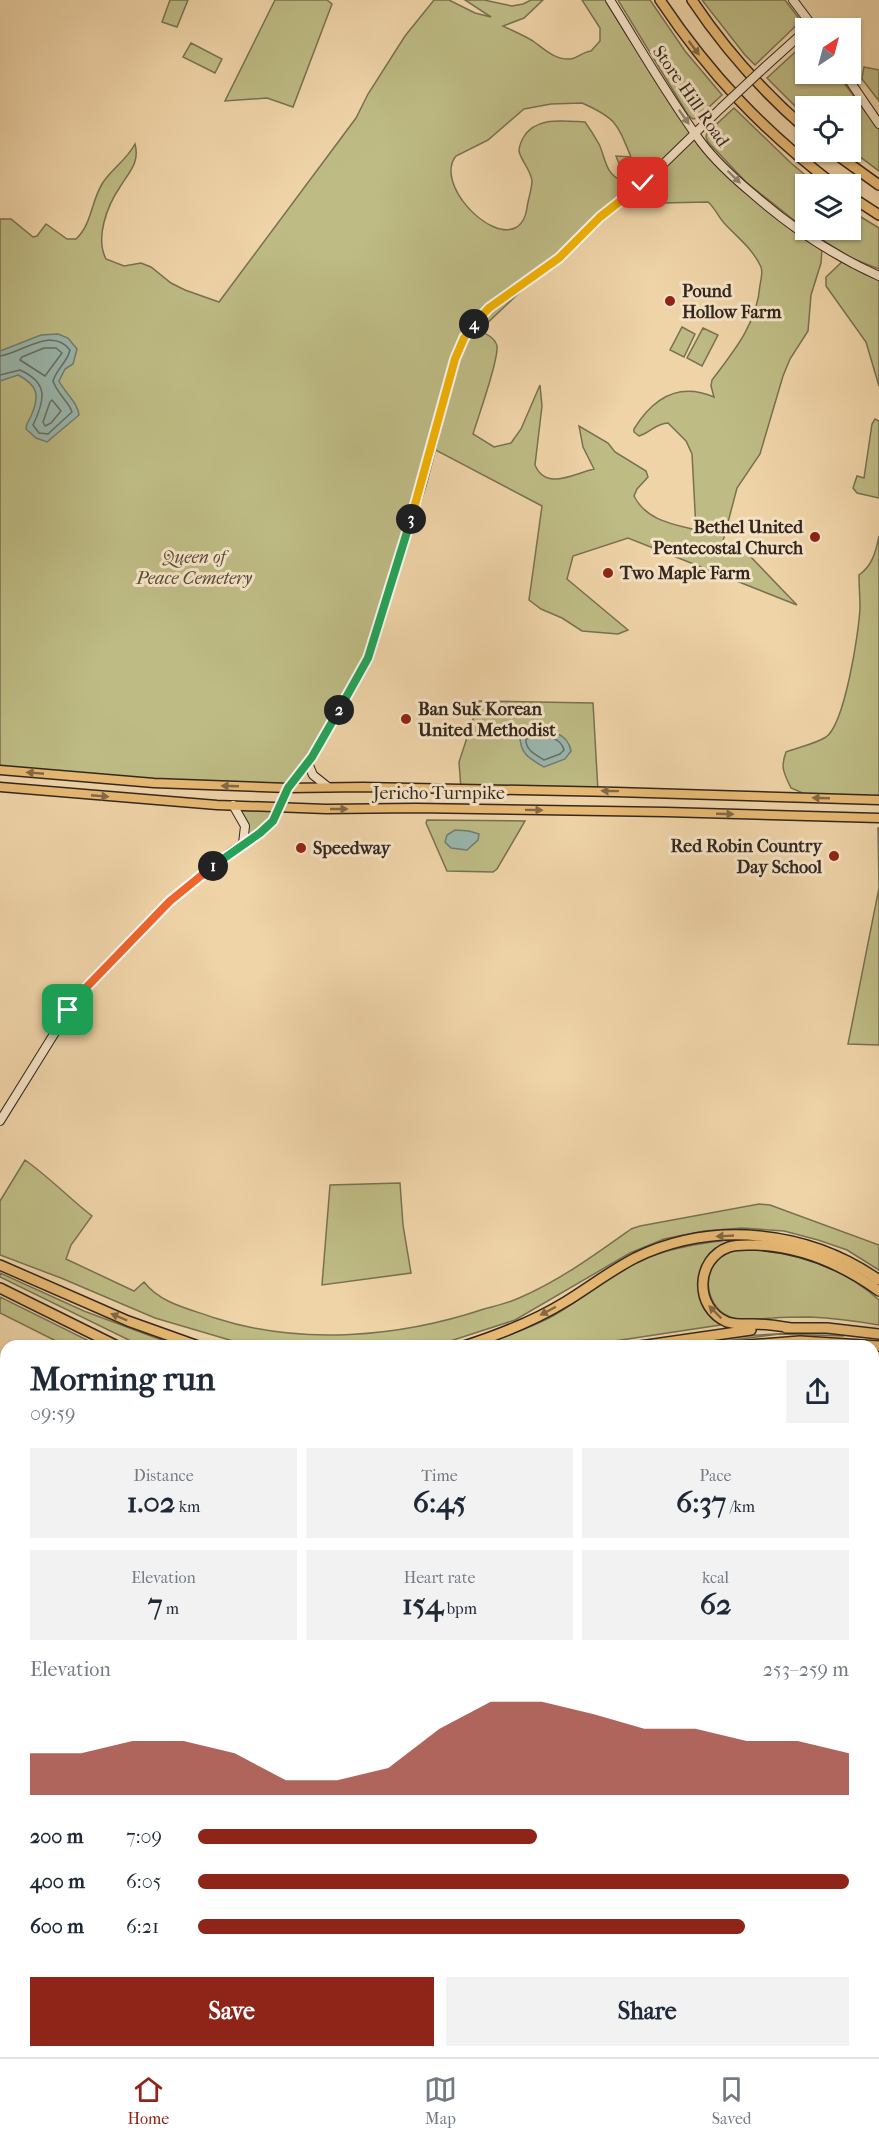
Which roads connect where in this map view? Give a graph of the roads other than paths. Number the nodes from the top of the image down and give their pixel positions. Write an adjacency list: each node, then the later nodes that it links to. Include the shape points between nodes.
1 (610, 0): 10 (street, Store Hill Road, one-way to 10)
2 (660, 0): 12 (highway, one-way to 12, via 736,99)
3 (692, 0): 8 (highway, via 756,82)
4 (793, 0): 5 (street)
5 (803, 18)
6 (795, 40): 10 (street, bridge)
7 (852, 84): 9 (street)
8 (795, 119)
9 (879, 124)
10 (695, 133): 16 (street, Store Hill Road, one-way to 16, via 732,176 781,218 822,247); 17 (street, via 559,258 482,315 464,338 368,658)
11 (847, 162): 13 (highway)
12 (821, 174)
13 (879, 185)
14 (861, 203): 15 (highway)
15 (879, 215)
16 (879, 276)
17 (308, 763): 20 (street, via 313,775); 21 (street)
18 (0, 770): 21 (main road, Jericho Turnpike, one-way to 18, via 154,783)
19 (0, 787): 23 (main road, Jericho Turnpike, one-way to 23)
20 (328, 787): 21 (main road, Jericho Turnpike); 22 (main road, Jericho Turnpike, one-way to 20)
21 (288, 788): 24 (street)
22 (879, 800)
23 (233, 806): 24 (main road, Jericho Turnpike); 26 (street, via 245,826)
24 (281, 807): 25 (main road, Jericho Turnpike, one-way to 25); 26 (street, via 273,821)
25 (879, 818)
26 (243, 844): 27 (street, via 170,901 77,997)
27 (0, 1121)
28 (0, 1265): 35 (highway, one-way to 28)
29 (879, 1280): 36 (highway, one-way to 36, via 837,1256 787,1240 743,1235 699,1238 636,1258 539,1316)
30 (0, 1288): 34 (highway)
31 (879, 1291): 32 (highway, one-way to 31, via 739,1325 715,1314 702,1286 709,1262 733,1246 776,1247 827,1262)
32 (791, 1328): 33 (highway); 37 (highway)
33 (879, 1334)
34 (105, 1340)
35 (181, 1340)
36 (480, 1340)
37 (680, 1340)

